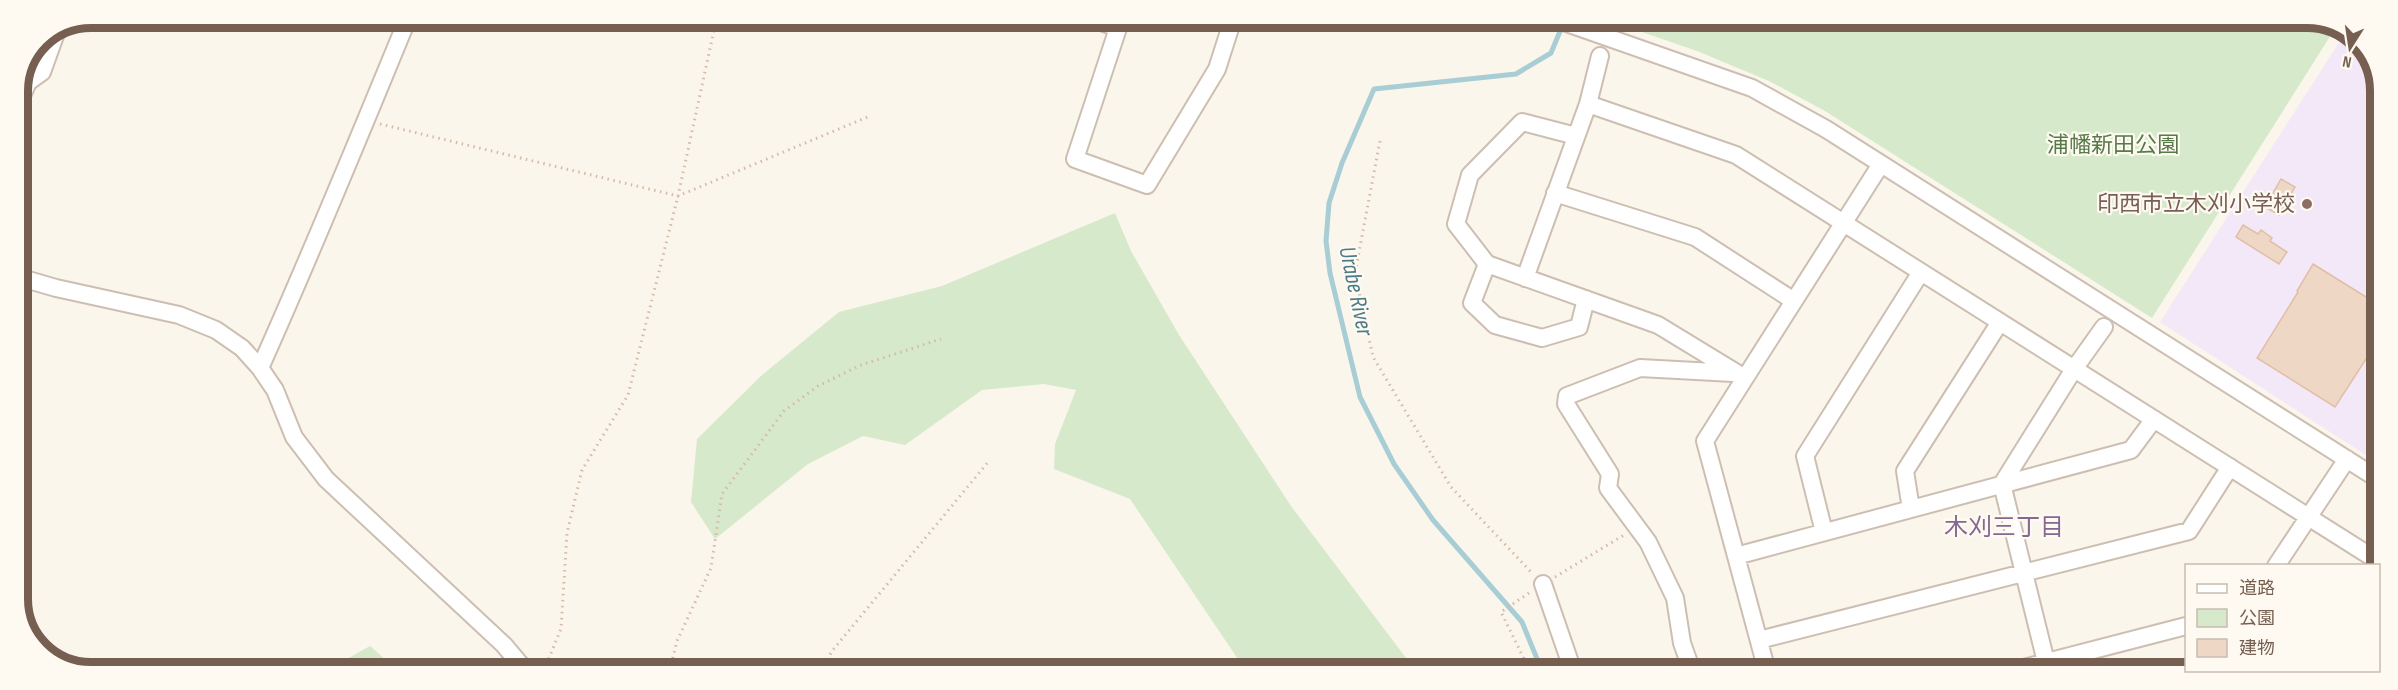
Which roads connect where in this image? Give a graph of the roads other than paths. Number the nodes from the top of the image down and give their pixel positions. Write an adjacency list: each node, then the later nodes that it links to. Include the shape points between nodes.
1 (404, 28): 21 (street)
2 (1118, 28): 3 (street, via 1075,159 1147,185 1217,69)
3 (1230, 28)
4 (1583, 28): 10 (street, via 1752,88)
5 (53, 43): 7 (street, via 42,72)
6 (1600, 56): 8 (street)
7 (30, 81)
8 (1588, 104): 9 (street); 12 (street, via 1736,155)
9 (1576, 136): 11 (street); 13 (street, via 1522,122 1470,175 1456,224)
10 (1881, 164): 12 (street); 25 (street)
11 (1555, 193): 15 (street); 18 (street, via 1695,237)
12 (1844, 223): 14 (street); 18 (street)
13 (1487, 264): 15 (street); 17 (street, via 1472,303 1495,325 1542,338 1579,327)
14 (1921, 272): 19 (street); 31 (street, via 1805,456)
15 (1525, 278): 17 (street)
16 (28, 280): 21 (street, via 179,315 216,330 242,348)
17 (1586, 299): 23 (street, via 1658,325)
18 (1794, 301): 23 (street)
19 (2000, 322): 22 (street); 29 (street, via 1905,471)
20 (2104, 327): 22 (street)
21 (260, 368): 39 (street, via 276,390 294,437 326,478)
22 (2074, 369): 24 (street); 28 (street)
23 (1741, 376): 32 (street, via 1705,441); 41 (street, via 1640,368 1567,396 1566,404 1610,474 1608,488 1648,542 1675,598)
24 (2154, 419): 26 (street); 28 (street, via 2132,450)
25 (2347, 459): 27 (street); 30 (street)
26 (2230, 468): 30 (street); 35 (street, via 2189,531)
27 (2370, 474)
28 (2002, 484): 29 (street); 35 (street)
29 (1911, 509): 31 (street)
30 (2308, 517): 33 (street); 34 (street)
31 (1824, 532): 32 (street)
32 (1736, 556): 38 (street)
33 (2370, 556)
34 (2277, 564)
35 (2025, 573): 38 (street); 43 (street)
36 (1543, 584): 40 (street)
37 (2185, 627): 43 (street)
38 (1759, 640): 42 (street)
39 (518, 662)
40 (1570, 662)
41 (1689, 662)
42 (1765, 662)
43 (2046, 662)

